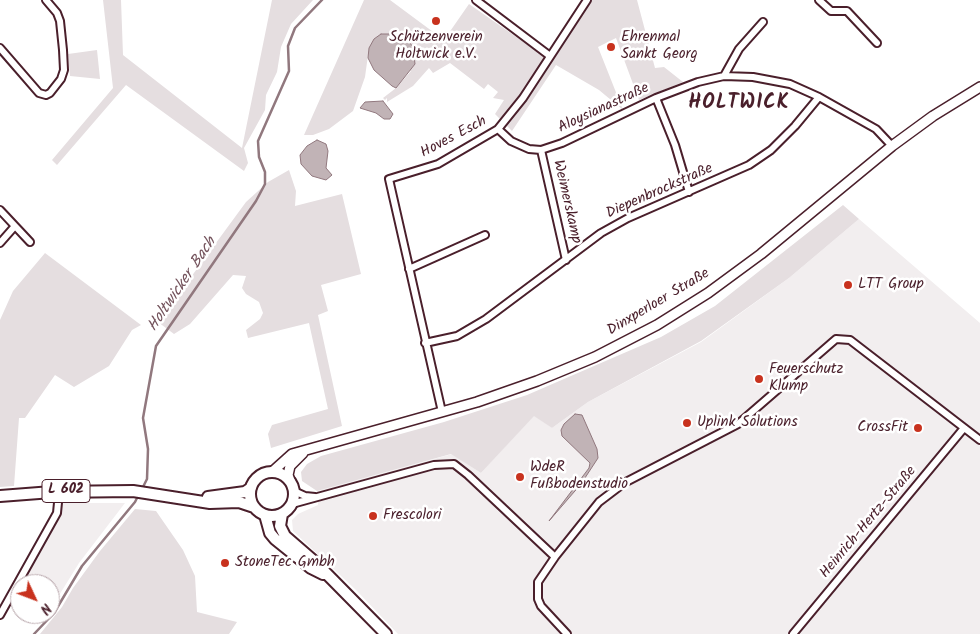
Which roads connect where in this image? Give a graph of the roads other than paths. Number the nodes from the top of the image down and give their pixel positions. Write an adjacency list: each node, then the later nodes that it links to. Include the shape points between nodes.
1 (46, 0): 7 (street, via 60,22 64,70 50,93 39,93)
2 (476, 0): 8 (street)
3 (587, 0): 8 (street, Hoves Esch)
4 (819, 0): 6 (street, via 831,11 847,11)
5 (763, 22): 9 (street, via 739,49)
6 (877, 43)
7 (0, 48)
8 (550, 56): 13 (street, Hoves Esch)
9 (724, 76): 11 (street, Aloysianastraße, via 753,76 790,84); 12 (street, Aloysianastraße)
10 (980, 87): 14 (main road, Dinxperloer Straße)
11 (819, 97): 14 (street, Aloysianastraße, via 876,129); 16 (street, Diepenbrockstraße, via 771,150 736,172)
12 (656, 98): 15 (street, Aloysianastraße); 16 (street)
13 (498, 129): 15 (street, via 511,141); 23 (street, Hoves Esch, via 438,164 389,178)
14 (892, 146): 25 (main road, Dinxperloer Straße, via 753,259 708,293 657,325 570,368)
15 (541, 150): 22 (street, Weimerskamp)
16 (690, 192): 22 (street, Diepenbrockstraße, via 628,218 601,233)
17 (0, 210): 18 (street)
18 (15, 226): 20 (street); 21 (street)
19 (485, 235): 23 (street)
20 (30, 242)
21 (0, 243)
22 (566, 260): 24 (street, Diepenbrockstraße, via 486,319 457,336)
23 (409, 269): 24 (street, Hoves Esch)
24 (425, 343): 25 (street, Hoves Esch)
25 (442, 412): 28 (main road, Dinxperloer Straße)
26 (964, 428): 27 (street); 40 (street, via 854,343 844,338 831,342 738,424 606,494); 45 (street, Heinrich-Hertz-Straße)
27 (980, 440)
28 (305, 451): 29 (main road, Dinxperloer Straße, via 292,454); 30 (main road, via 290,466 288,475)
29 (272, 472): 30 (main road, via 285,476); 31 (main road, L 602, via 261,475)
30 (292, 486): 34 (street, via 305,496); 36 (main road)
31 (251, 488): 35 (main road, L 602, via 239,493); 37 (main road)
32 (59, 492): 33 (main road, L 602); 35 (main road, L 602, via 133,491); 42 (street, via 57,513)
33 (0, 496)
34 (319, 498): 36 (street); 40 (street, via 434,465 454,464)
35 (192, 499): 37 (main road, via 239,502)
36 (292, 504): 38 (main road)
37 (254, 507): 39 (main road)
38 (282, 514): 39 (main road); 41 (main road, via 280,526 285,536)
39 (264, 515): 41 (main road, via 275,539 311,568)
40 (555, 557): 44 (street, via 538,582 538,599 545,612)
41 (329, 577): 43 (main road)
42 (0, 615)
43 (386, 634)
44 (567, 634)
45 (792, 634)

